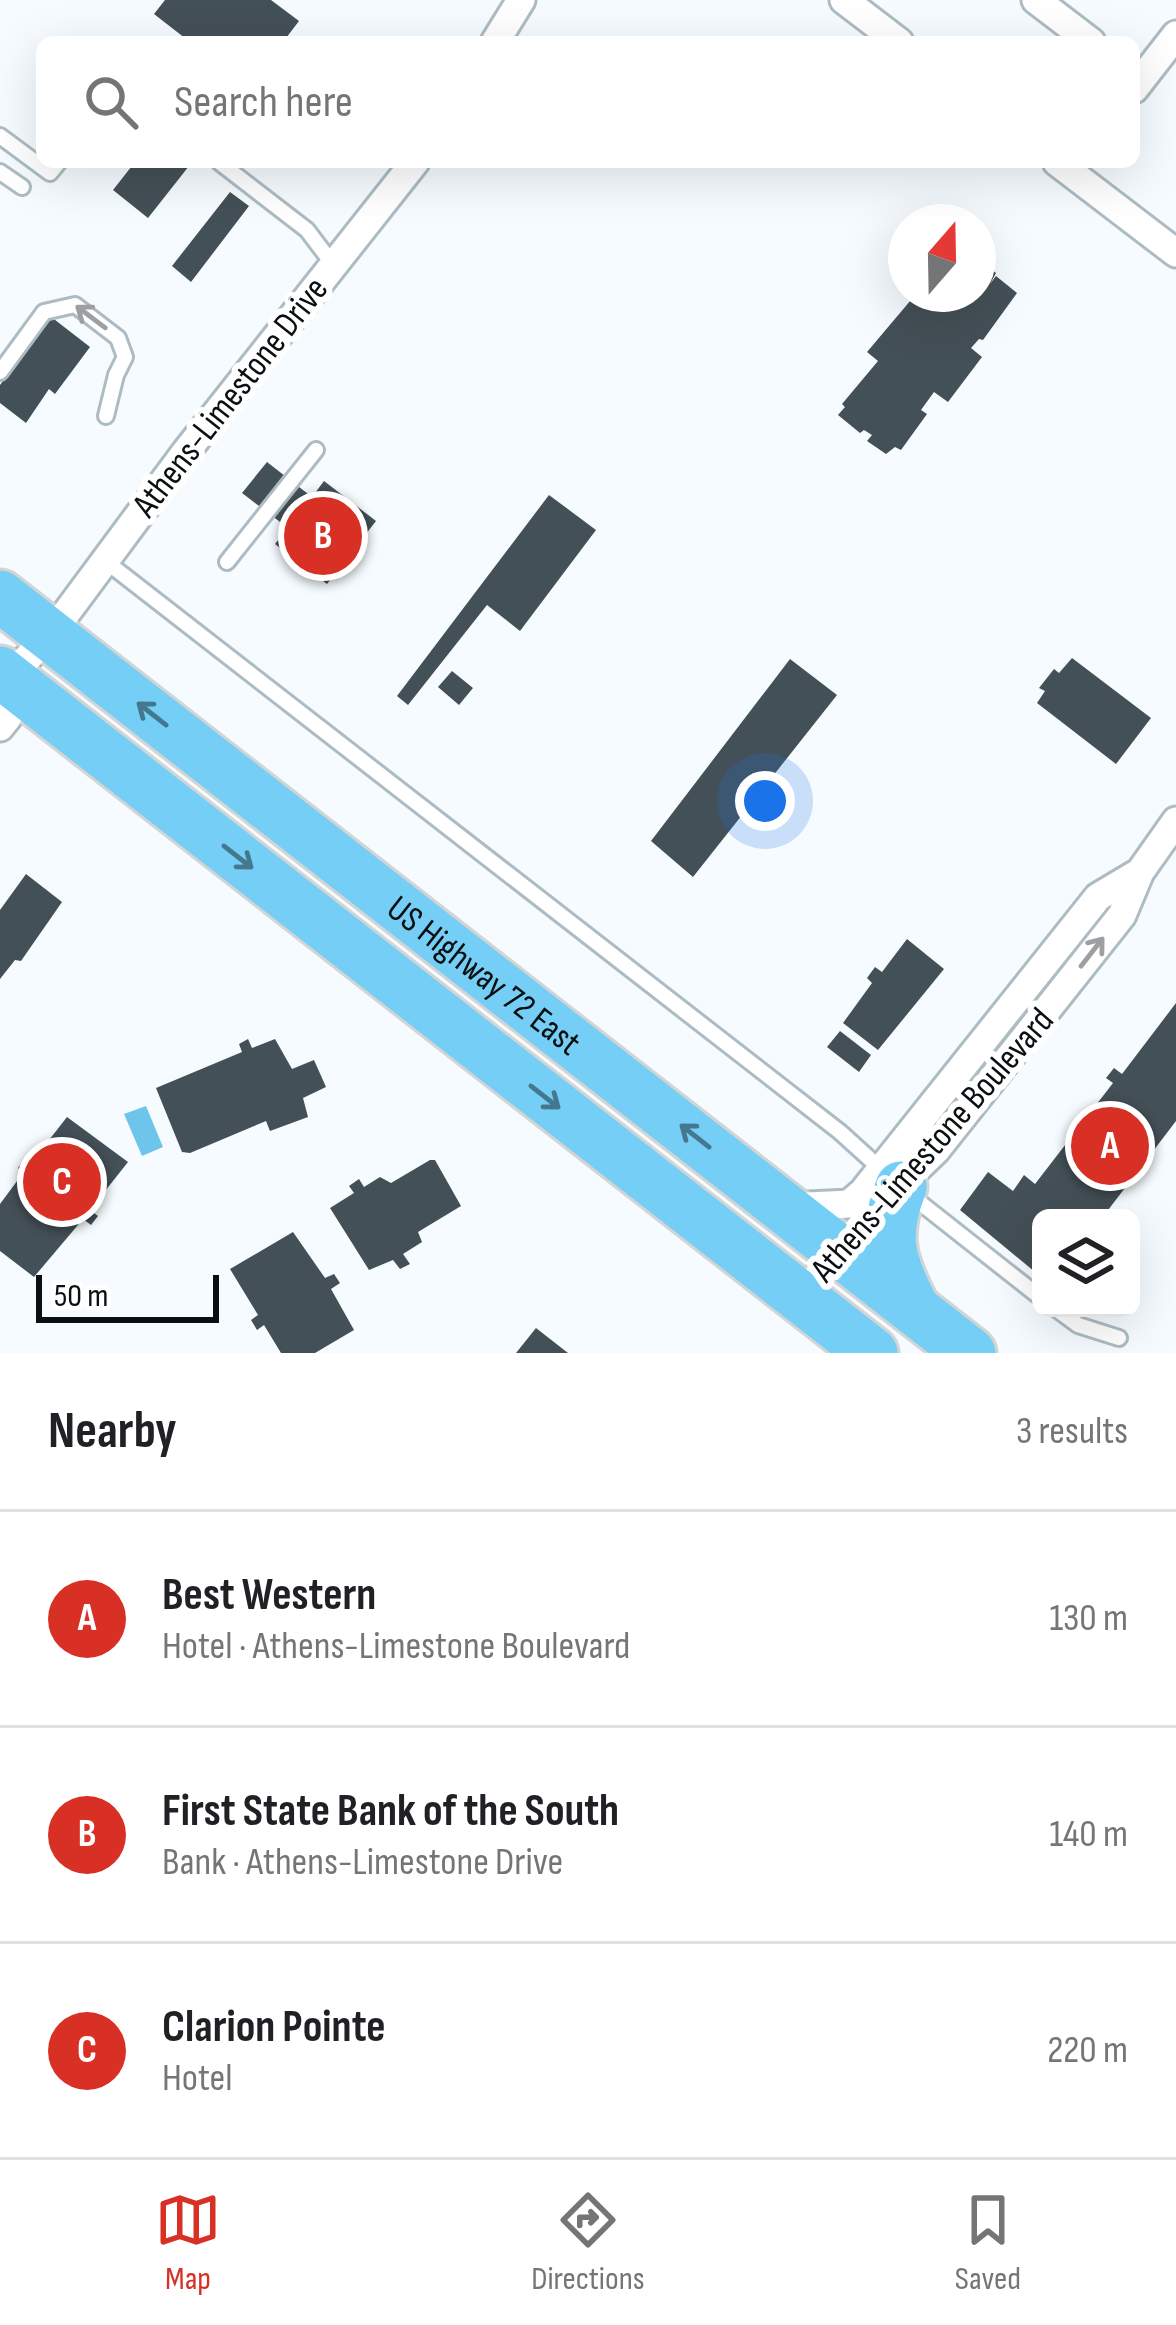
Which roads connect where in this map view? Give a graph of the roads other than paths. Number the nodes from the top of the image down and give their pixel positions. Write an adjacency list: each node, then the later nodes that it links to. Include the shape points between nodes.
1 (521, 0): 5 (street)
2 (844, 0): 6 (street)
3 (1036, 0): 7 (street)
4 (1176, 35): 8 (street)
5 (499, 36)
6 (891, 36)
7 (1083, 36)
8 (1140, 76)
9 (0, 136): 10 (lane)
10 (36, 163)
11 (227, 168): 17 (lane, via 307,230)
12 (410, 168): 17 (street, Athens-Limestone Drive)
13 (1071, 168): 16 (street)
14 (0, 172): 15 (lane)
15 (22, 187)
16 (1176, 253)
17 (332, 263): 21 (street, Athens-Limestone Drive)
18 (0, 372): 19 (lane, one-way to 18, via 125,357 118,338 75,304 44,311)
19 (106, 416)
20 (316, 450): 22 (lane)
21 (104, 560): 24 (street, Athens-Limestone Drive); 28 (lane)
22 (227, 562)
23 (0, 596): 24 (highway, US Highway 72 East)
24 (50, 634): 25 (street, Athens-Limestone Drive); 27 (highway, US Highway 72 East, one-way to 24)
25 (2, 689): 27 (highway, US Highway 72 East, one-way to 27)
26 (1176, 821): 28 (street, Athens-Limestone Boulevard, via 1122,915 937,1150)
27 (404, 949): 29 (highway, US Highway 72 East, one-way to 27); 32 (highway, US Highway 72 East, one-way to 32)
28 (890, 1177): 29 (street, Athens-Limestone Boulevard, via 849,1204); 30 (street, Athens-Limestone Boulevard); 31 (lane); 33 (highway, via 889,1244)
29 (784, 1206): 30 (highway, US Highway 72 East)
30 (840, 1250): 32 (street, Athens-Limestone Boulevard); 33 (highway, US Highway 72 East)
31 (1032, 1291)
32 (800, 1297): 36 (highway, US Highway 72 East)
33 (912, 1306): 37 (highway, US Highway 72 East)
34 (1067, 1317): 35 (lane)
35 (1119, 1338)
36 (872, 1353)
37 (970, 1353)

